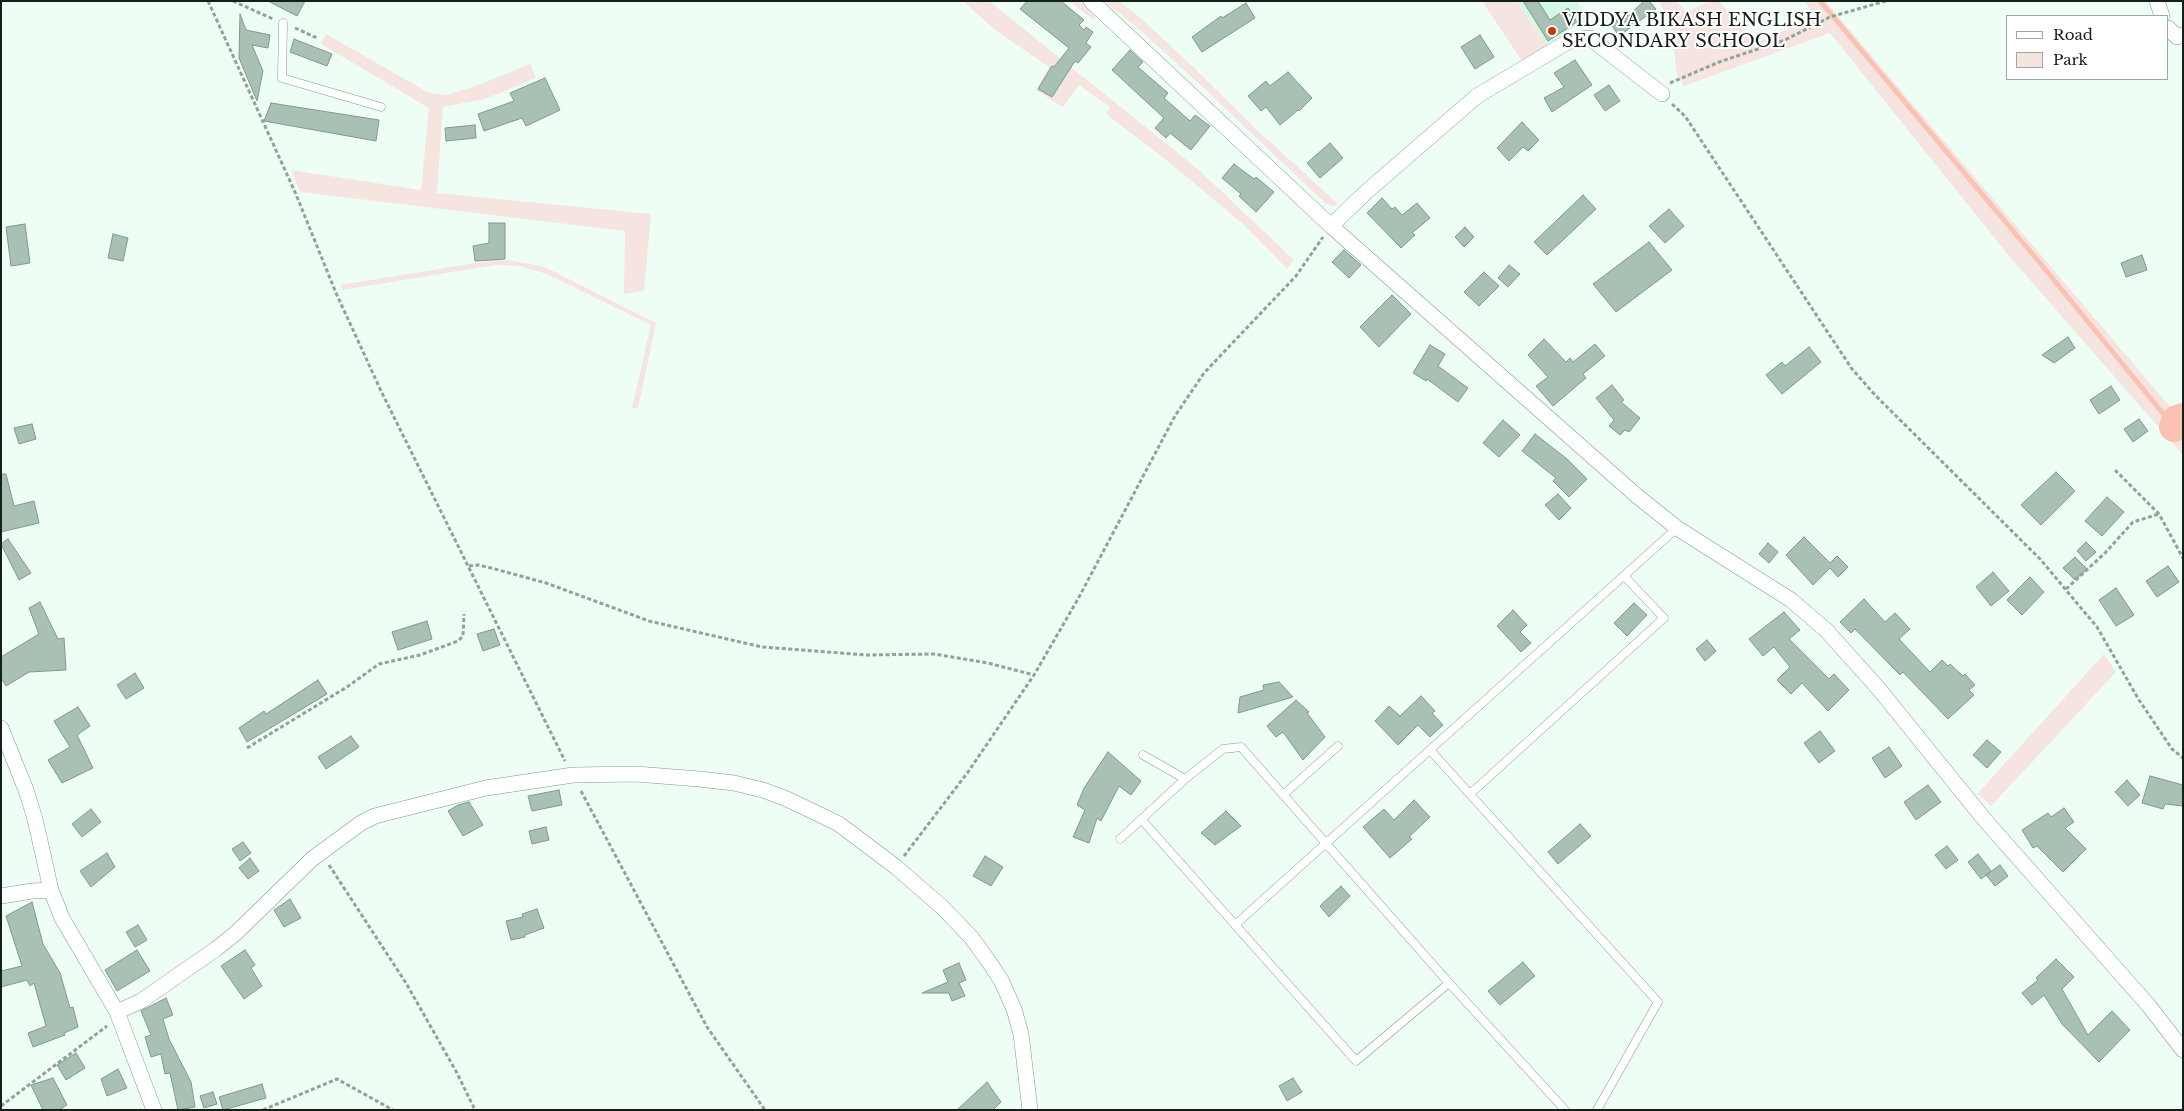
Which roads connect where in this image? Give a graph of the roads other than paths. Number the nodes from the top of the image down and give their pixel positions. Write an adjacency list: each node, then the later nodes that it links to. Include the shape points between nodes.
1 (1090, 1): 9 (street)
2 (2157, 1): 3 (street)
3 (2162, 15)
4 (284, 23): 8 (lane, via 282,78)
5 (2169, 29): 6 (street, via 2177,36)
6 (2183, 35)
7 (1659, 92): 9 (street, via 1590,38 1571,40 1477,96)
8 (381, 107)
9 (1331, 226): 10 (street)
10 (1677, 528): 11 (lane); 27 (street, via 1791,600 1826,630 1878,688 1984,819 2149,1006)
11 (1624, 576): 14 (lane); 17 (lane, via 1664,618)
12 (1, 728): 22 (street, via 26,790)
13 (1338, 746): 18 (lane)
14 (1430, 750): 17 (lane); 21 (lane)
15 (1143, 755): 16 (lane)
16 (1185, 779): 18 (lane, via 1223,749 1241,747); 19 (lane)
17 (1470, 794): 31 (lane, via 1658,1002)
18 (1283, 795): 21 (lane)
19 (1142, 820): 20 (lane); 24 (lane)
20 (1120, 839)
21 (1327, 843): 24 (lane); 25 (lane)
22 (51, 890): 23 (street); 26 (street, via 62,918)
23 (1, 896)
24 (1236, 924): 25 (lane, via 1356,1061)
25 (1449, 983): 30 (lane)
26 (117, 1012): 28 (street); 29 (street, via 141,1000 216,949 319,853 375,816 486,788 572,775 636,774 734,783 787,799 839,824 896,867 971,937 1001,980 1014,1009 1021,1034)
27 (2183, 1050)
28 (154, 1110)
29 (1030, 1110)
30 (1565, 1110)
31 (1597, 1110)

